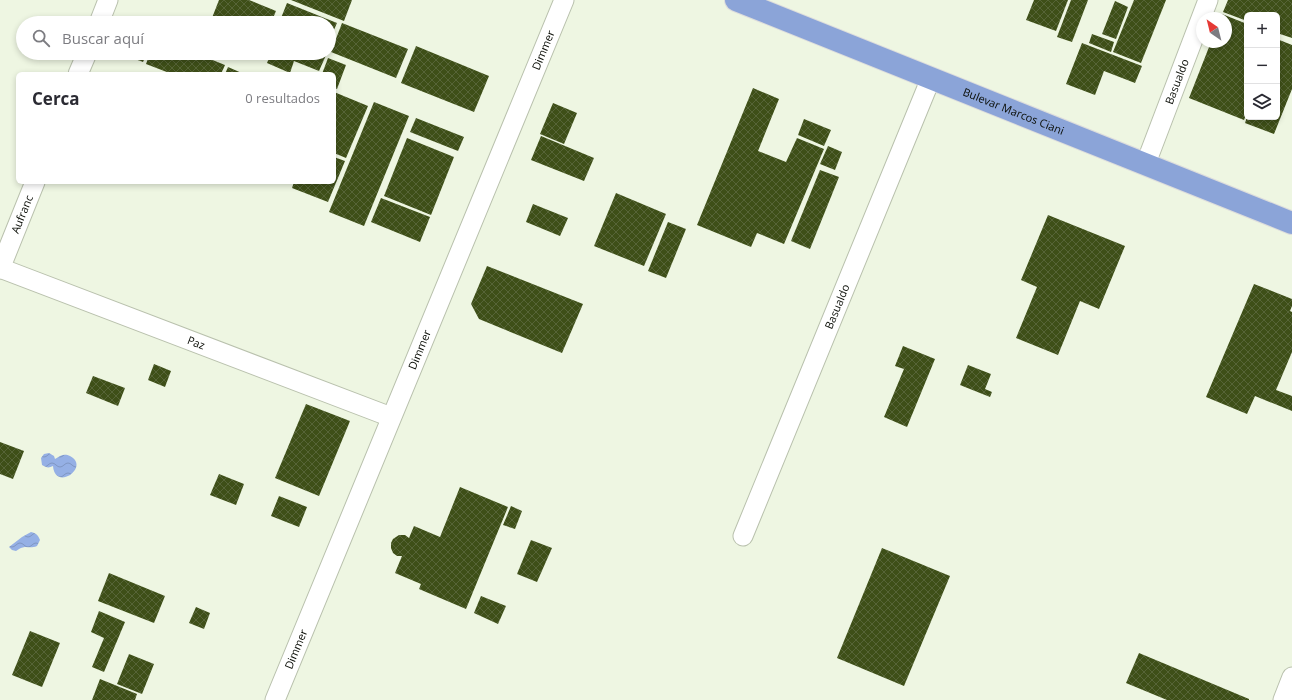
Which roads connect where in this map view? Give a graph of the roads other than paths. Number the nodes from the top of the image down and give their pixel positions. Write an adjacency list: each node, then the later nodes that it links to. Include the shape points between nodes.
1 (108, 0): 5 (street)
2 (564, 0): 13 (street, Dimmer)
3 (736, 0): 8 (highway, Bulevar Marcos Ciani)
4 (1208, 0): 9 (street, Basualdo)
5 (102, 16)
6 (84, 60): 7 (street)
7 (79, 72)
8 (931, 78): 9 (highway, Bulevar Marcos Ciani); 14 (street, Basualdo)
9 (1146, 163): 11 (highway, Bulevar Marcos Ciani)
10 (34, 184): 12 (street, Aufranc)
11 (1292, 223)
12 (0, 269): 13 (street, Paz)
13 (391, 417): 16 (street, Dimmer)
14 (743, 536)
15 (1292, 676): 17 (street)
16 (275, 700)
17 (1283, 700)

